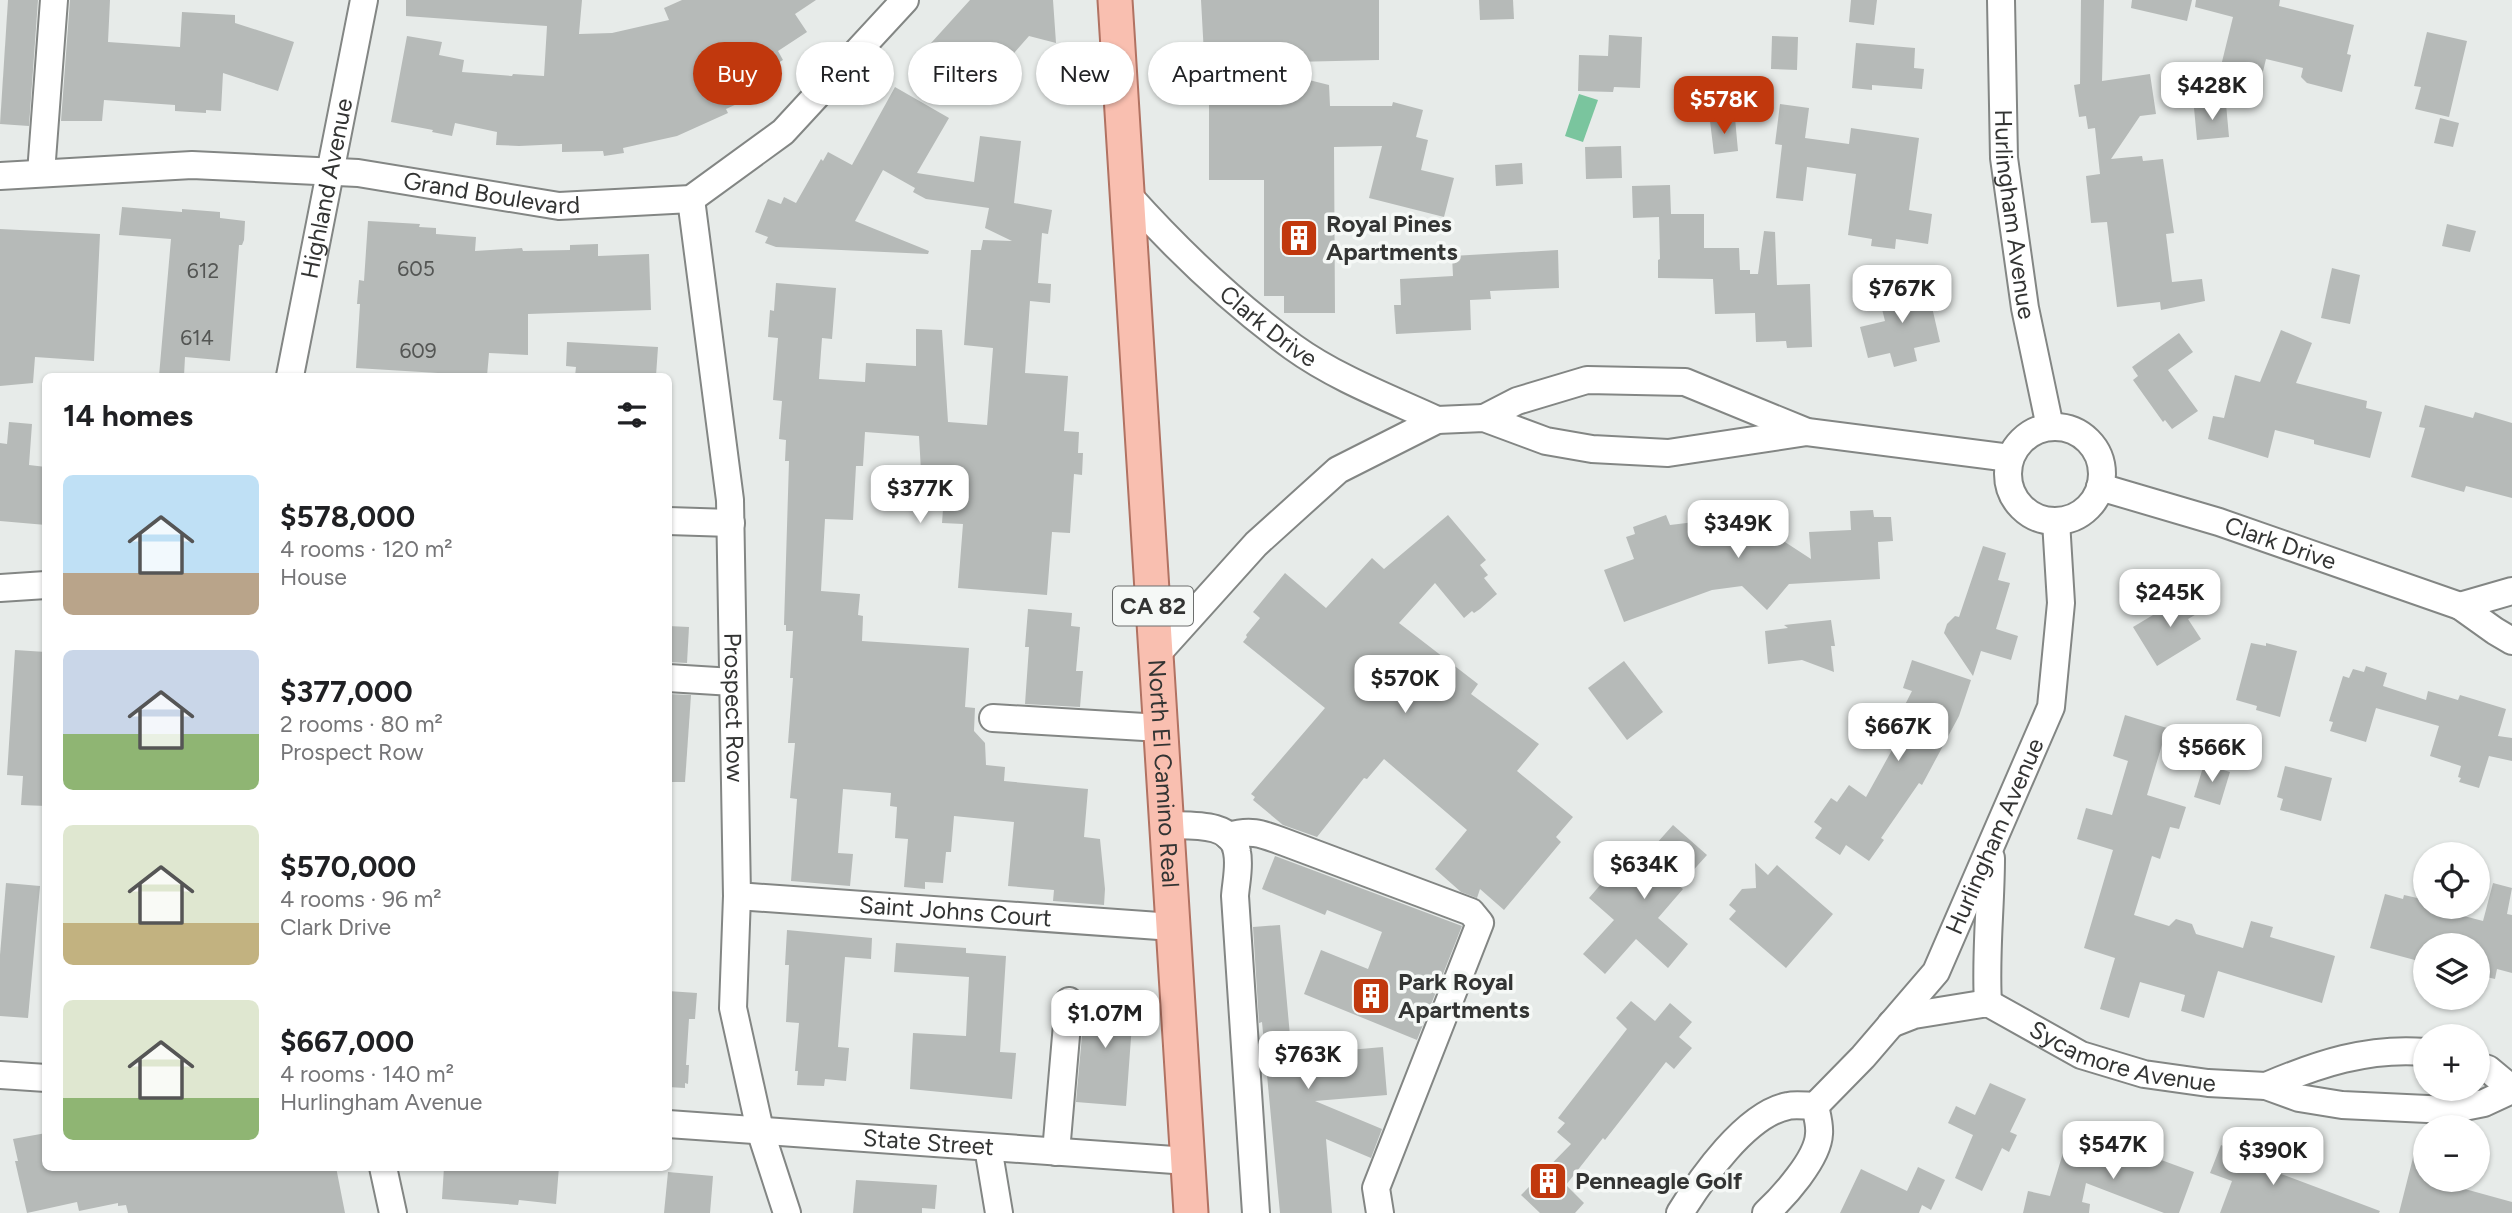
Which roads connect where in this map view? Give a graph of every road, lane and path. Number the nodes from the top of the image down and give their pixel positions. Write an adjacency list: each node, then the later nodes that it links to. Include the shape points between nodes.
1 (54, 0): 7 (street)
2 (364, 0): 6 (street, Highland Avenue)
3 (905, 0): 10 (street, via 783,132)
4 (1115, 0): 9 (main road, North El Camino Real / CA 82)
5 (2001, 0): 14 (street, Hurlingham Avenue, via 2004,158 2025,308)
6 (332, 171): 7 (street, Grand Boulevard, via 192,165); 10 (street, Grand Boulevard, via 559,206); 11 (street, Highland Avenue)
7 (41, 173): 8 (street, Grand Boulevard)
8 (0, 176)
9 (1127, 194): 13 (street, Clark Drive, via 1208,276 1294,348); 26 (main road, North El Camino Real / CA 82)
10 (691, 199): 20 (street, Prospect Row)
11 (291, 373)
12 (1484, 418): 13 (street, Clark Drive); 15 (street, Clark Drive, via 1546,441 1668,453); 15 (street, Clark Drive, via 1517,401 1587,380 1685,382)
13 (1437, 419): 26 (street, Clark Drive, via 1338,470 1256,544)
14 (2050, 427): 16 (street, via 2026,437); 17 (street, via 2066,428 2091,444 2099,457)
15 (1807, 432): 16 (street, Clark Drive)
16 (2010, 458): 19 (street, via 2010,488 2017,502 2041,519)
17 (2100, 487): 19 (street, via 2084,511); 24 (street, Clark Drive, via 2219,522)
18 (672, 521): 20 (street)
19 (2056, 521): 33 (street, Hurlingham Avenue, via 2061,603 2051,707)
20 (731, 523): 28 (street, Prospect Row)
21 (42, 585): 22 (street)
22 (0, 588)
23 (2512, 591): 24 (street)
24 (2460, 606): 25 (street, Clark Drive)
25 (2512, 640)
26 (1156, 655): 30 (main road, North El Camino Real / CA 82)
27 (672, 678): 28 (street)
28 (733, 682): 34 (street, Prospect Row)
29 (993, 718): 30 (street)
30 (1160, 728): 31 (main road, North El Camino Real / CA 82)
31 (1167, 825): 32 (street, via 1210,826); 35 (main road, North El Camino Real / CA 82)
32 (1228, 836): 56 (street, via 1238,850 1235,896); 57 (street, via 1244,831 1274,838 1471,912 1480,923 1376,1188)
33 (1991, 846): 37 (street); 38 (street, Hurlingham Avenue, via 1936,972)
34 (737, 896): 35 (street, Saint Johns Court); 47 (street, Prospect Row, via 733,1008)
35 (1173, 927): 50 (main road, North El Camino Real / CA 82)
36 (1069, 1001): 49 (street)
37 (1988, 1003): 38 (street); 43 (street, Sycamore Avenue, via 2081,1055 2131,1070 2208,1083)
38 (1891, 1024): 45 (street, Hurlingham Avenue)
39 (2413, 1051): 43 (street, Sycamore Avenue, via 2357,1054)
40 (2490, 1071): 44 (street, Sycamore Avenue)
41 (0, 1075): 42 (street)
42 (42, 1078)
43 (2266, 1086): 44 (street, Sycamore Avenue, via 2299,1098 2342,1105 2449,1110 2484,1103)
44 (2512, 1089)
45 (1815, 1106): 58 (street, via 1787,1106 1752,1126 1706,1173); 59 (street, via 1819,1136 1811,1156 1789,1191)
46 (672, 1124): 47 (street, State Street)
47 (760, 1130): 48 (street, State Street); 53 (street, Prospect Row)
48 (988, 1147): 49 (street, State Street); 54 (street)
49 (1056, 1152): 50 (street, State Street)
50 (1188, 1161): 55 (main road, North El Camino Real / CA 82)
51 (384, 1171): 52 (street)
52 (393, 1213)
53 (786, 1213)
54 (999, 1213)
55 (1191, 1213)
56 (1256, 1213)
57 (1380, 1213)
58 (1680, 1213)
59 (1766, 1213)

